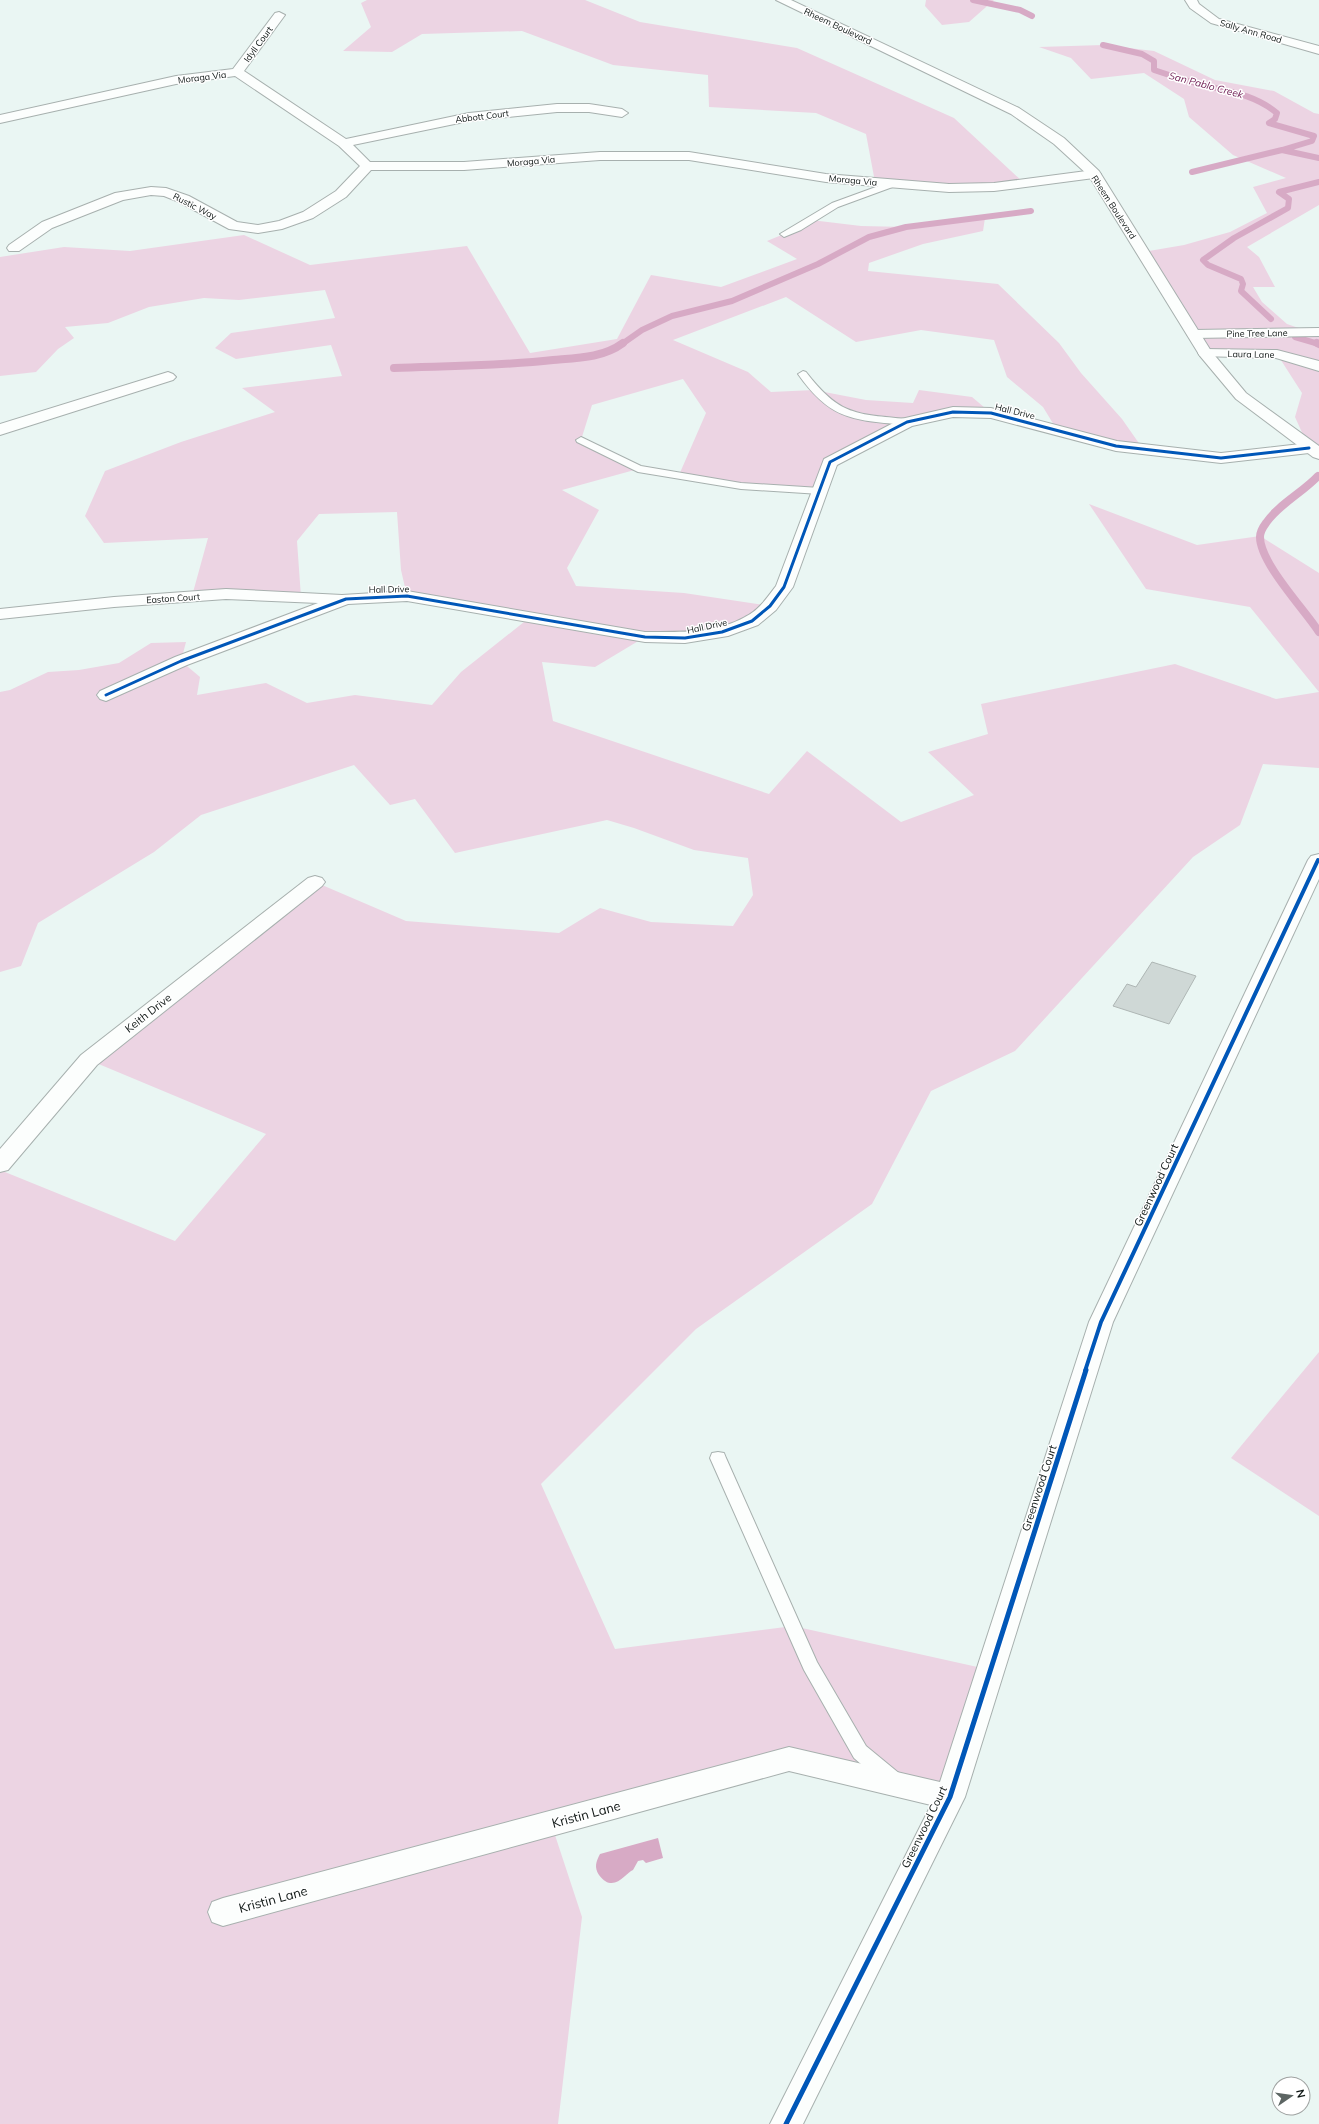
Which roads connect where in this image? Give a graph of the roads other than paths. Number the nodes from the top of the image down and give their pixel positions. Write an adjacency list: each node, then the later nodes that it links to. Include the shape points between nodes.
1 (782, 0): 10 (street, Rheem Boulevard, via 1015,111 1059,141)
2 (1191, 0): 4 (street, Sally Ann Road, via 1194,6 1215,21)
3 (279, 15): 5 (street, Idyll Court)
4 (1319, 50)
5 (237, 72): 7 (street, Moraga Via, via 176,80); 8 (street, Moraga Via)
6 (622, 113): 8 (street, Abbott Court, via 589,108 556,108 469,116)
7 (0, 119)
8 (344, 142): 9 (street, Moraga Via)
9 (367, 166): 11 (street, Moraga Via, via 464,166 600,156 689,156 826,178); 13 (street, Rustic Way, via 341,194 308,215 282,225 258,229 234,226 184,199 166,192 151,191 120,196 53,223)
10 (1094, 174): 11 (street, Moraga Via, via 994,187 949,188); 15 (street, Rheem Boulevard)
11 (895, 183): 12 (lane, via 834,206 803,227)
12 (784, 234)
13 (14, 248)
14 (1319, 332): 15 (street, Pine Tree Lane)
15 (1194, 334): 16 (street, Rheem Boulevard)
16 (1206, 353): 17 (street, Laura Lane, via 1277,354); 23 (street, Rheem Boulevard, via 1241,396)
17 (1319, 366)
18 (803, 374): 20 (lane, via 814,390 840,410 857,417)
19 (168, 377): 21 (street, via 6,426)
20 (907, 422): 23 (street, Hall Drive, via 953,412 991,413 1116,446 1221,458); 24 (street, Hall Drive, via 830,462)
21 (0, 430)
22 (581, 440): 24 (lane, via 638,469 742,486)
23 (1314, 451)
24 (820, 492): 25 (street, Hall Drive, via 784,587 770,606 752,622 722,632 684,638 645,637 407,596)
25 (346, 599): 26 (street, Easton Court, via 226,594); 27 (street, Hall Drive, via 181,661)
26 (0, 614)
27 (106, 696)
28 (1318, 860): 33 (street, Greenwood Court, via 1101,1322)
29 (315, 882): 30 (street, Keith Drive, via 90,1060)
30 (0, 1164)
31 (718, 1458): 32 (lane, via 810,1665 860,1752)
32 (900, 1785): 33 (street, Kristin Lane); 34 (street, Kristin Lane, via 789,1759)
33 (950, 1797): 35 (street, Greenwood Court)
34 (223, 1912)
35 (786, 2124)

